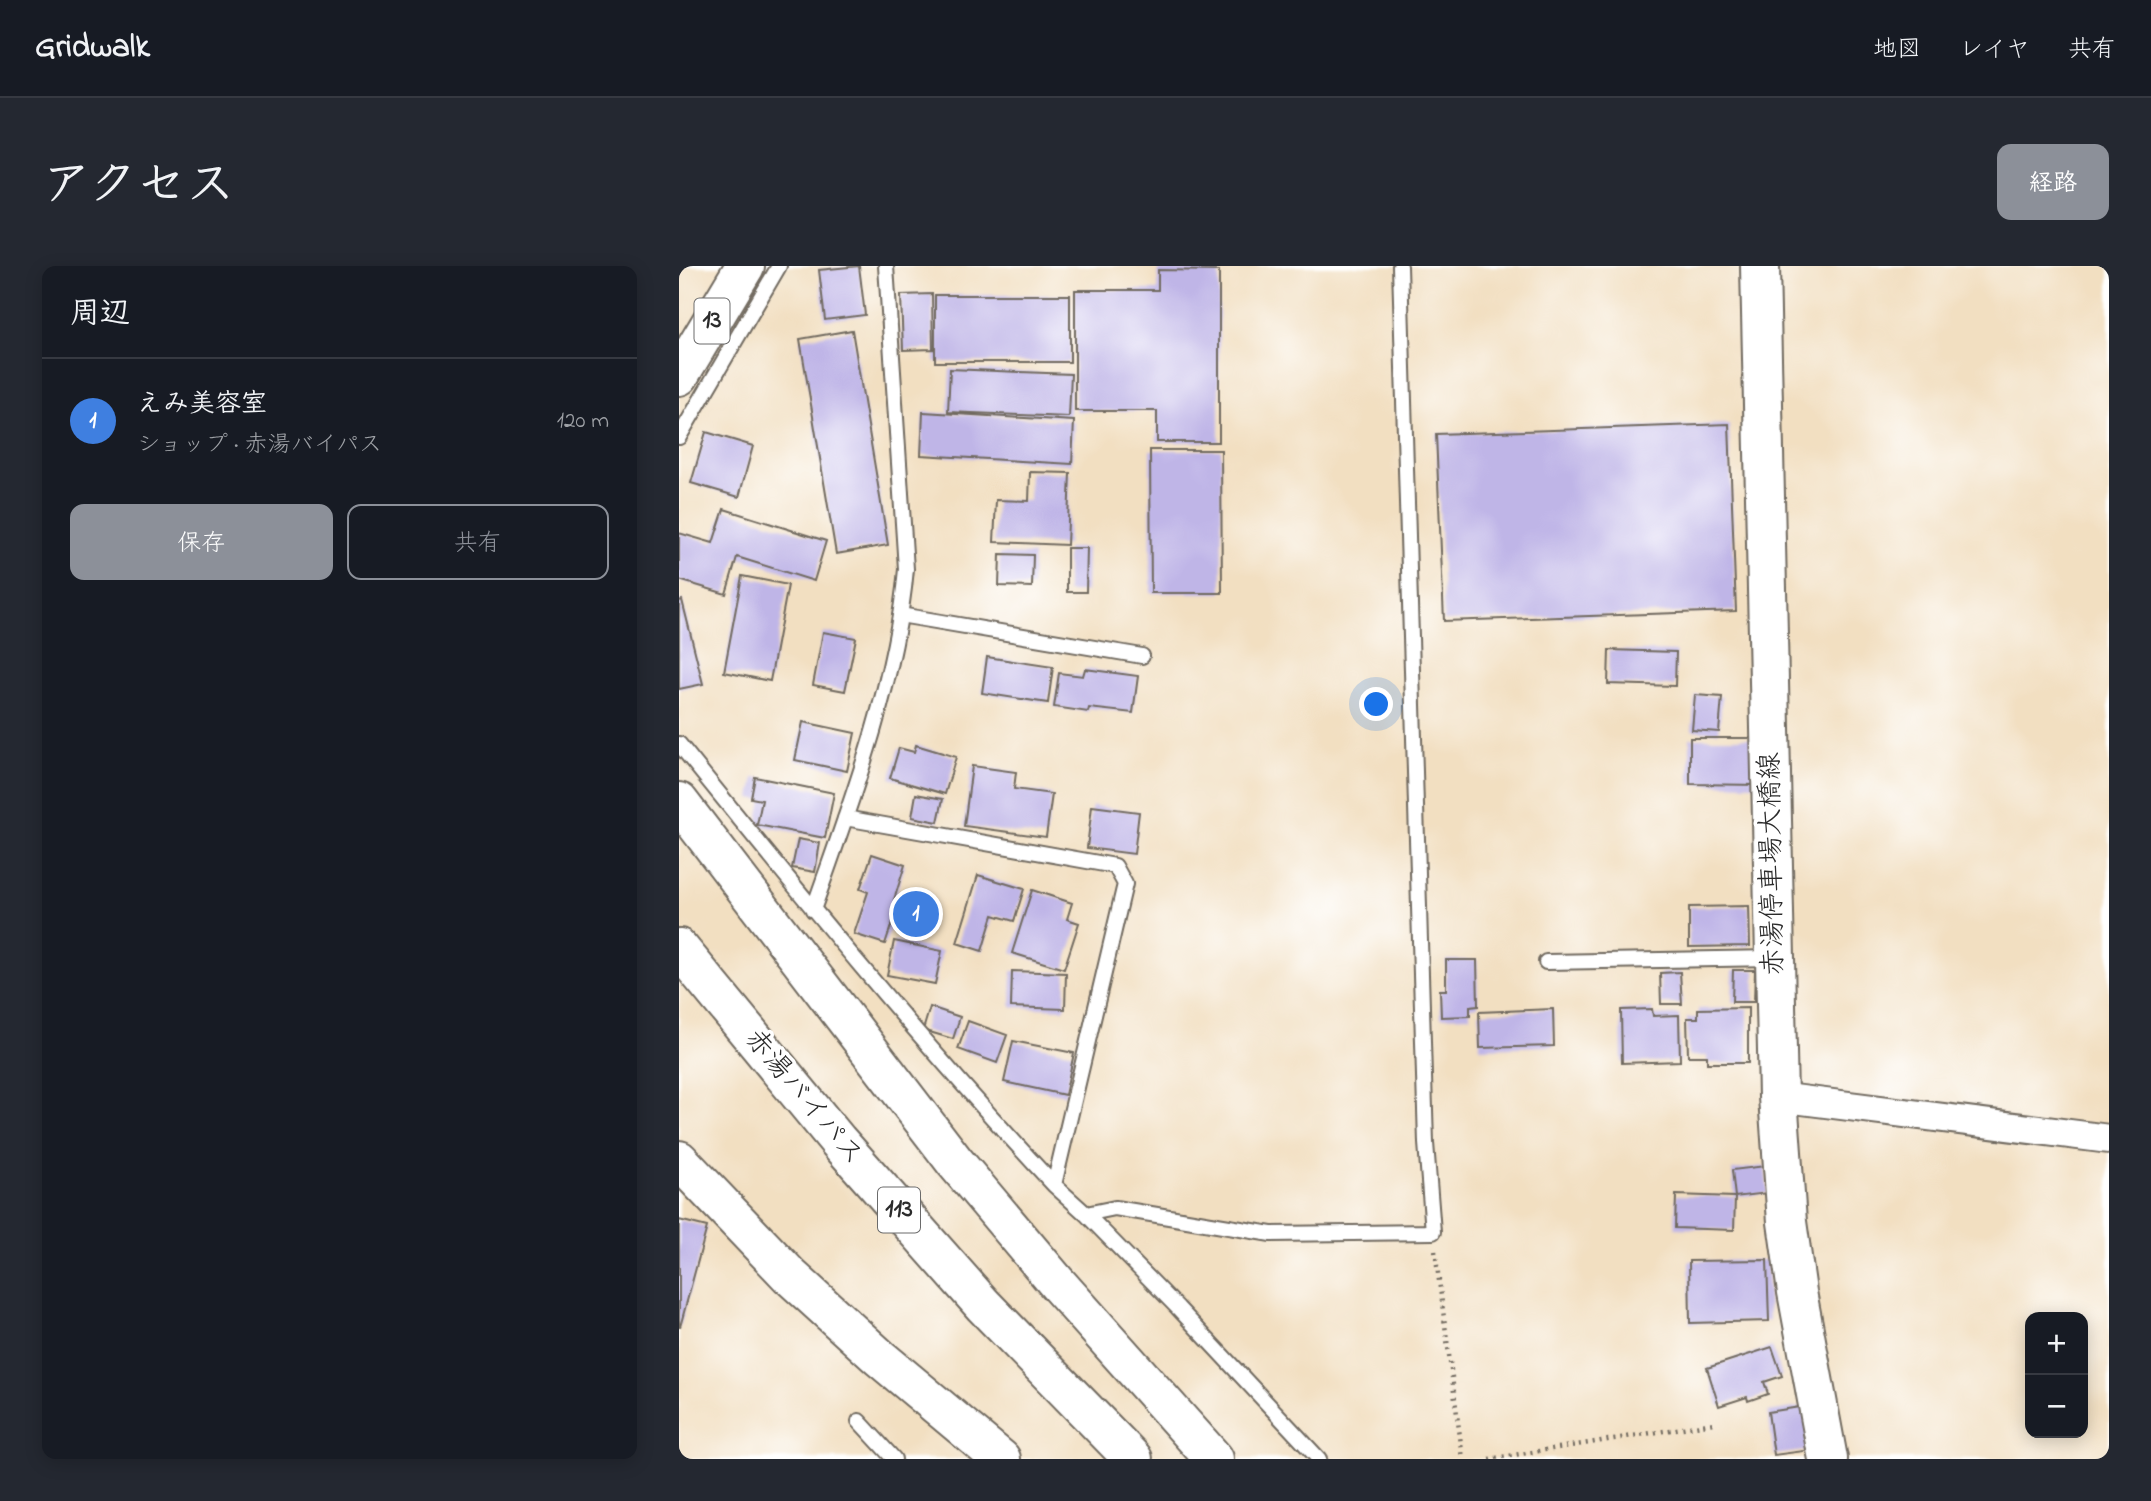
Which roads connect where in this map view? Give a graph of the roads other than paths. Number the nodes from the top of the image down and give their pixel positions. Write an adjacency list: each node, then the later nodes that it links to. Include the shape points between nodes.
1 (745, 266): 6 (main road, 13)
2 (779, 266): 7 (lane)
3 (886, 266): 8 (lane, via 905,569)
4 (1400, 266): 21 (lane, via 1426,1143 1433,1232 1271,1234 1115,1208)
5 (1760, 266): 15 (main road, 赤湯停車場大橋線)
6 (679, 376)
7 (679, 437)
8 (900, 615): 9 (lane); 12 (lane, via 874,726)
9 (1142, 656)
10 (679, 744): 13 (lane)
11 (679, 802): 26 (main road, via 955,1162)
12 (845, 818): 13 (lane); 20 (lane, via 1115,866 1125,884)
13 (813, 910): 20 (lane)
14 (679, 948): 25 (main road, 赤湯バイパス / 113, via 838,1141 974,1295)
15 (1776, 958): 16 (lane); 17 (main road, 赤湯停車場大橋線)
16 (1546, 962)
17 (1779, 1097): 18 (street); 28 (main road, 赤湯停車場大橋線, via 1787,1222)
18 (2109, 1139)
19 (679, 1160): 24 (main road, via 790,1276)
20 (1054, 1185): 21 (lane)
21 (1086, 1214): 27 (lane)
22 (859, 1422): 23 (lane)
23 (894, 1459)
24 (1001, 1459)
25 (1133, 1459)
26 (1214, 1459)
27 (1319, 1459)
28 (1828, 1459)

